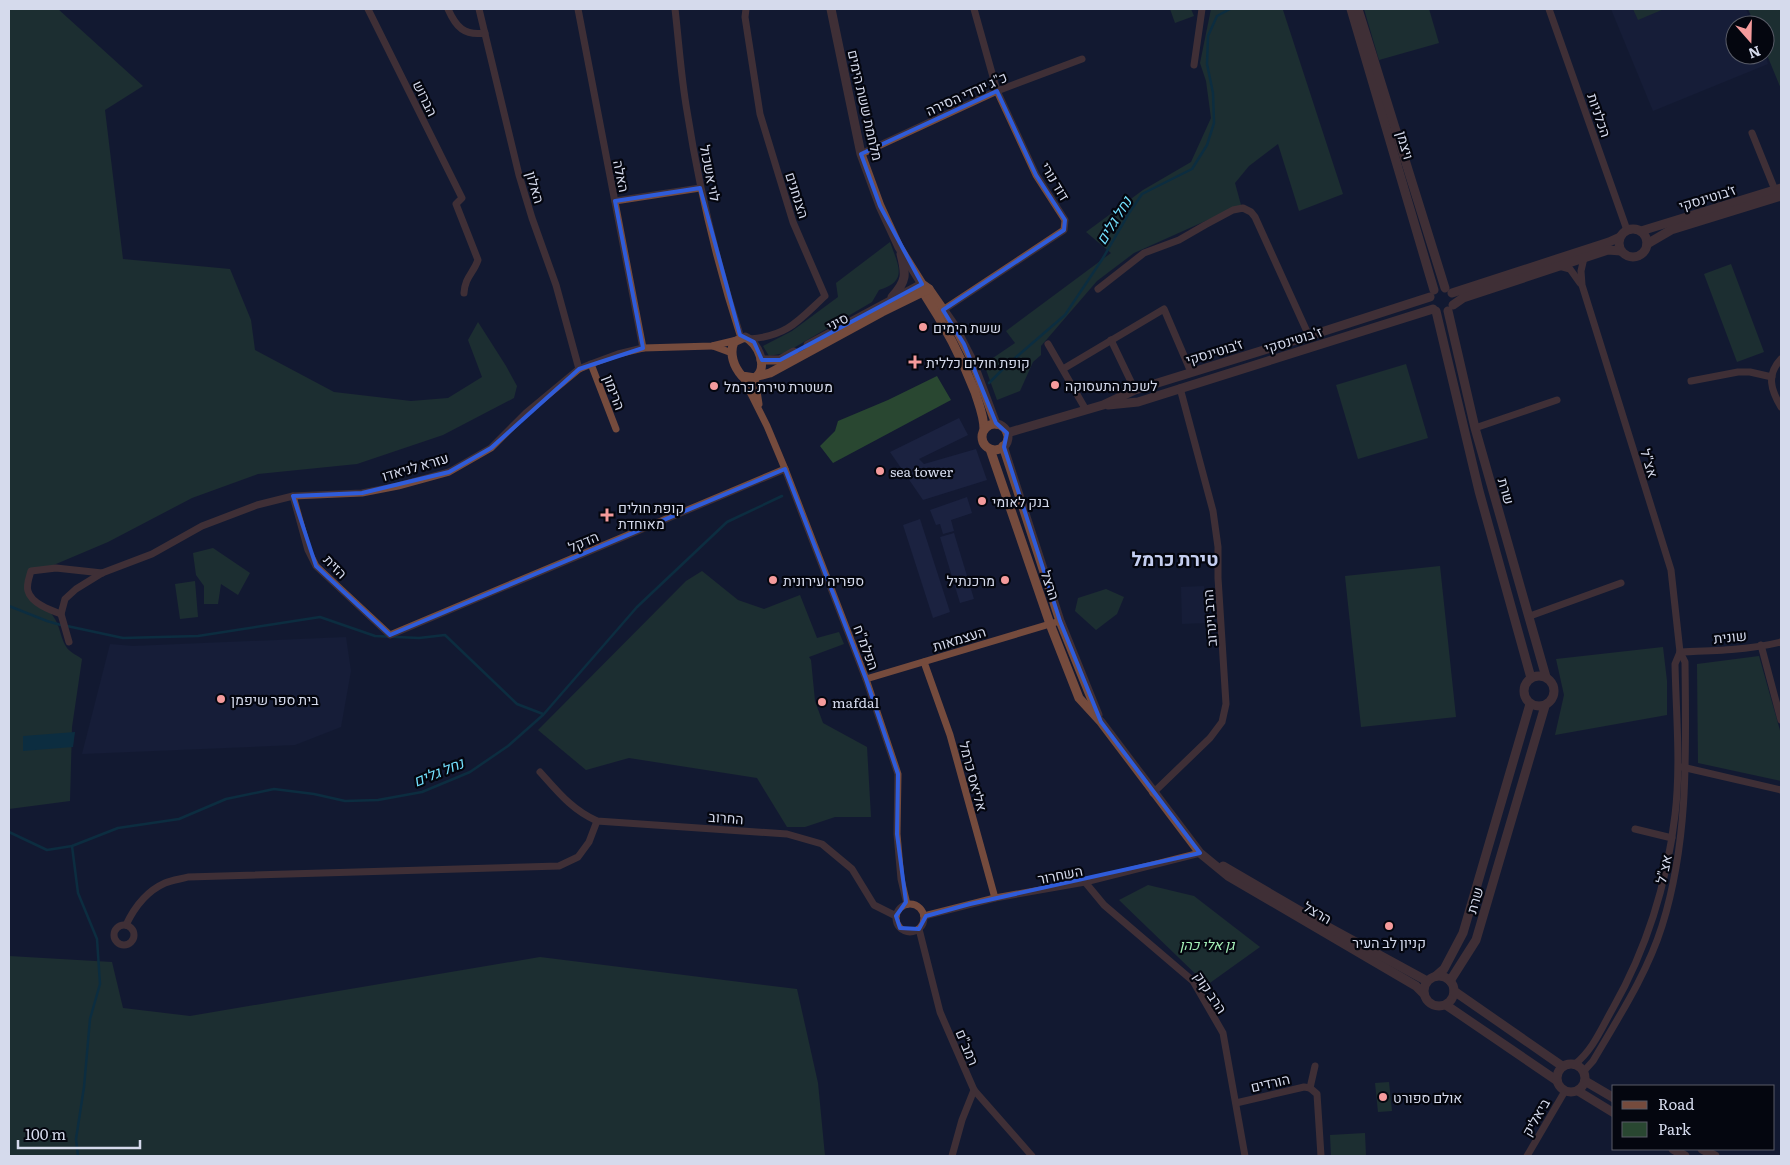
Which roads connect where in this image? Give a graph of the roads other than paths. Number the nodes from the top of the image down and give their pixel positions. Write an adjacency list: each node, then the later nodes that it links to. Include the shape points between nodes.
1 (368, 9): 33 (street, הברוש, via 462,198 456,204 478,260 465,282)
2 (448, 9): 13 (street, via 454,23 462,30)
3 (479, 9): 13 (street, האלון)
4 (578, 9): 21 (street, האלה)
5 (675, 9): 19 (street, לוי אשכול, via 686,110)
6 (746, 9): 40 (street, הצנחנים, via 760,114 793,222 825,296 791,328 767,338)
7 (831, 9): 18 (street, מלחמת ששת הימים)
8 (974, 9): 16 (street, דוד נורי)
9 (1202, 9): 15 (street)
10 (1350, 9): 34 (street, ויצמן)
11 (1358, 9): 32 (street, ויצמן)
12 (1549, 9): 23 (street, הכלניות)
13 (485, 34): 49 (street, האלון, via 519,176)
14 (1082, 59): 16 (street, כ"ג יורדי הסירה)
15 (1194, 65)
16 (998, 91): 18 (street, כ"ג יורדי הסירה); 37 (street, דוד נורי, via 1036,175 1065,220 1064,230)
17 (1752, 133): 20 (street)
18 (861, 154): 25 (street, מלחמת ששת הימים, via 880,206)
19 (700, 188): 21 (street); 40 (street, לוי אשכול, via 726,290)
20 (1779, 191): 22 (street, ז׳בוטינסקי); 24 (street, ז׳בוטינסקי, via 1671,230)
21 (614, 201): 44 (street, האלה)
22 (1641, 231): 23 (street, via 1636,229); 24 (street)
23 (1623, 233): 26 (street, via 1618,246); 32 (street, via 1609,242)
24 (1647, 244): 26 (street, via 1637,257 1627,256)
25 (900, 247): 30 (street, מלחמת ששת הימים); 35 (street, via 905,276)
26 (1621, 251): 27 (street, via 1608,250)
27 (1584, 258): 28 (street); 29 (street, אצ"ל)
28 (1559, 266): 29 (street, אצ"ל, via 1570,269); 36 (street, via 1463,298)
29 (1582, 285): 82 (street, אצ"ל, via 1670,570)
30 (925, 288): 35 (street, סיני); 37 (street, מלחמת ששת הימים); 53 (street, סיני, via 770,373); 66 (street, מלחמת ששת הימים, via 963,361 983,413)
31 (1098, 289): 39 (street, via 1144,253 1179,240 1233,210 1243,208 1254,217)
32 (1448, 290): 34 (street); 36 (street, via 1454,301)
33 (464, 293)
34 (1432, 294): 38 (street, via 1430,305); 39 (street, ז׳בוטינסקי)
35 (889, 301): 47 (street, סיני, via 784,358)
36 (1451, 308): 38 (street, via 1444,312); 64 (street, שרת)
37 (943, 310): 63 (street, מלחמת ששת הימים, via 964,344)
38 (1434, 310): 56 (street, ז'בוטינסקי); 85 (street, שרת, via 1479,491)
39 (1309, 336): 51 (street, ז׳בוטינסקי)
40 (743, 339): 43 (street, עזרא לניאדו); 45 (street, via 732,347); 47 (street, via 756,347)
41 (1111, 340): 50 (street); 51 (street, via 1164,309); 57 (street)
42 (1048, 344): 50 (street)
43 (712, 346): 44 (street, עזרא לניאדו); 45 (street, עזרא לניאדו)
44 (643, 348): 48 (street, עזרא לניאדו)
45 (732, 353): 52 (street)
46 (1781, 359): 55 (street)
47 (761, 360): 53 (street)
48 (591, 364): 49 (street, עזרא לניאדו); 65 (street, הרימון)
49 (580, 369): 71 (street, עזרא לניאדו, via 526,413 491,448 449,472 362,492)
50 (1063, 369): 62 (street)
51 (1191, 372): 57 (street, ז׳בוטינסקי)
52 (742, 376): 53 (street); 61 (street, הפלמ"ח)
53 (757, 377): 61 (street, הפלמ"ח)
54 (1691, 381): 55 (street, via 1738,372 1750,372)
55 (1771, 381): 60 (street)
56 (1180, 388): 59 (street, ז'בוטינסקי, via 1138,402); 95 (street, הרב וינרוב, via 1213,511 1218,547 1226,704 1222,722 1210,738)
57 (1135, 390): 59 (street, ז׳בוטינסקי)
58 (1557, 400): 64 (street)
59 (1103, 405): 62 (street, ז׳בוטינסקי)
60 (1781, 407)
61 (760, 409): 70 (street, הפלמ"ח)
62 (1086, 410): 67 (street, ז׳בוטינסקי)
63 (996, 424): 66 (street); 67 (street)
64 (1475, 428): 75 (street, שרת)
65 (616, 429)
66 (984, 429): 69 (street, via 982,440)
67 (1007, 432): 68 (street)
68 (1004, 446): 69 (street); 76 (street, הרצל)
69 (990, 449): 77 (street, הרצל)
70 (785, 469): 78 (street, הדקל); 86 (street, הפלמ"ח)
71 (293, 496): 72 (street, עזרא לניאדו, via 202,526 152,554); 78 (street, הזית, via 308,550 316,566)
72 (102, 573): 74 (street, עזרא לניאדו, via 65,598); 74 (street, עזרא לניאדו, via 56,568 31,571 27,583 31,597)
73 (1621, 583): 75 (street)
74 (60, 614): 79 (street)
75 (1530, 616): 84 (street, שרת)
76 (1060, 621): 77 (street, העצמאות); 90 (street, הרצל)
77 (1050, 624): 83 (street, העצמאות); 90 (street, הרצל, via 1079,698)
78 (390, 635)
79 (69, 642)
80 (1781, 642): 81 (street, שונית)
81 (1761, 645): 82 (street, שונית); 89 (street)
82 (1680, 652): 91 (street, אצ"ל, via 1675,664); 92 (street, אצ"ל, via 1685,662)
83 (924, 662): 86 (street, העצמאות); 101 (street, אליאס כרמל, via 950,735)
84 (1546, 677): 85 (street); 88 (street, via 1555,689)
85 (1531, 678): 87 (street, via 1524,691)
86 (866, 679): 102 (street, הפלמ"ח, via 898,774 897,834)
87 (1530, 704): 88 (street); 107 (street, שרת, via 1463,932 1444,969)
88 (1545, 706): 109 (street, שרת, via 1476,940)
89 (1781, 720)
90 (1101, 722): 95 (street, הרצל)
91 (1677, 767): 92 (street); 98 (street, אצ"ל)
92 (1686, 767): 94 (street); 116 (street, אצ"ל, via 1680,851 1662,926 1638,982 1593,1061)
93 (540, 772): 96 (street, החרוב, via 564,799)
94 (1781, 790)
95 (1153, 793): 99 (street, הרצל)
96 (597, 821): 103 (street, החרוב, via 787,834 822,844 852,869 874,905); 105 (street, via 589,842 578,857 559,866 188,877 165,883 145,897)
97 (1634, 829): 98 (street)
98 (1672, 838): 113 (street, אצ"ל, via 1656,910 1640,955 1588,1052)
99 (1200, 853): 100 (street, השחרור); 108 (street, הרצל); 111 (street, הרצל, via 1228,876)
100 (1085, 882): 101 (street, השחרור); 124 (street, הרב קוק, via 1104,905 1193,981 1223,1033)
101 (995, 898): 104 (street, השחרור)
102 (907, 904): 103 (street, via 899,908); 104 (street, via 916,905)
103 (896, 916): 106 (street, via 896,922 903,930)
104 (924, 916): 106 (street)
105 (126, 925)
106 (919, 929): 120 (street, רמב"ם, via 940,1012)
107 (1436, 976): 108 (street); 109 (street)
108 (1427, 981): 111 (street)
109 (1450, 981): 110 (street)
110 (1454, 991): 112 (street); 115 (street)
111 (1424, 993): 112 (street, via 1433,1006)
112 (1446, 1005): 117 (street)
113 (1575, 1064): 115 (street); 116 (street)
114 (1315, 1066): 119 (street)
115 (1562, 1066): 117 (street)
116 (1584, 1071): 118 (street)
117 (1556, 1080): 122 (street)
118 (1585, 1081): 121 (street); 123 (street)
119 (1310, 1088): 124 (street, הורדים); 130 (street, via 1317,1094)
120 (974, 1090): 127 (street); 128 (street, רמב"ם)
121 (1578, 1090): 122 (street); 125 (street)
122 (1565, 1091): 131 (street, ביאליק)
123 (1612, 1097)
124 (1236, 1103): 129 (street, הרב קוק)
125 (1612, 1112)
126 (1674, 1150): 132 (street)
127 (952, 1156)
128 (1032, 1156)
129 (1245, 1156)
130 (1321, 1156)
131 (1527, 1156)
132 (1685, 1156)

